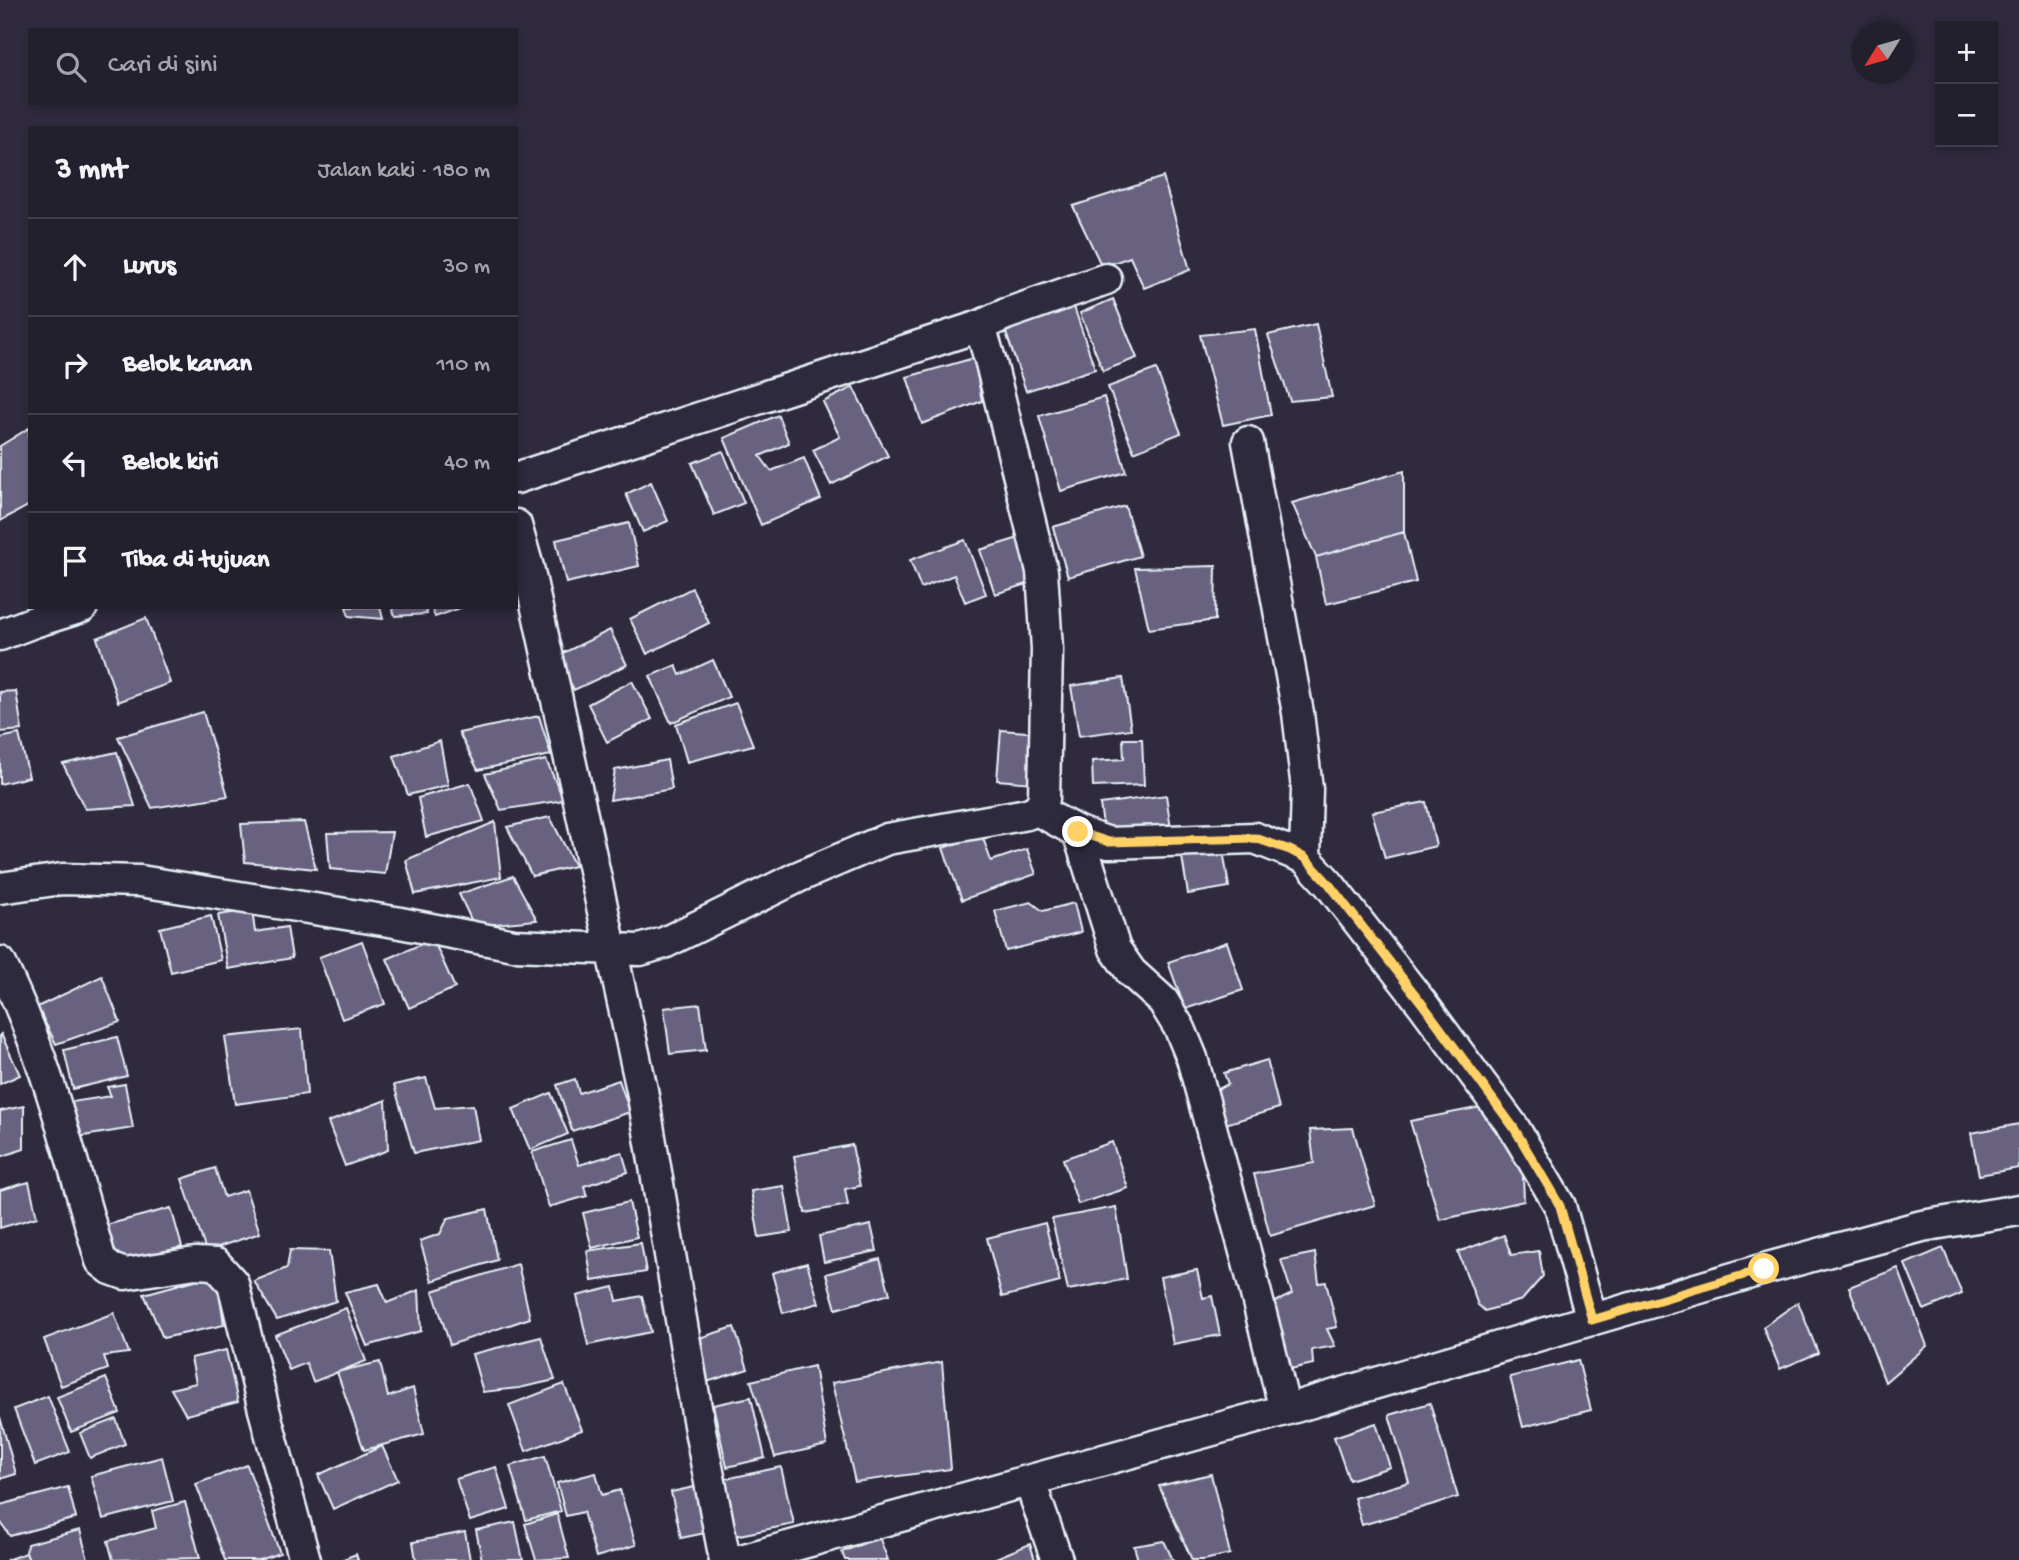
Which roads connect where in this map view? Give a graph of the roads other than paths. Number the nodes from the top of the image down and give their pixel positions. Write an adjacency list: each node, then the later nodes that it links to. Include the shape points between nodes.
1 (1106, 279): 2 (street)
2 (980, 326): 4 (street); 8 (street, via 1042,570 1046,764 1044,799)
3 (1248, 442): 10 (street, via 1298,713 1307,789)
4 (518, 477)
5 (518, 532): 12 (street)
6 (76, 609): 7 (street)
7 (0, 635)
8 (1037, 810): 9 (street); 12 (street, via 887,839 664,943 640,950)
9 (1078, 832): 10 (street, via 1109,842 1255,838); 16 (street, via 1115,949 1131,972 1163,1001 1192,1058)
10 (1305, 858): 15 (street, via 1424,1006 1514,1128 1560,1206)
11 (0, 888): 12 (street, via 62,879 140,881 514,945)
12 (610, 949): 19 (street, via 642,1090)
13 (0, 962): 18 (street, via 47,1076 101,1261 125,1274 195,1263 216,1264 229,1275)
14 (2019, 1210): 15 (street, via 1922,1226)
15 (1592, 1320): 16 (street)
16 (1285, 1410): 17 (street)
17 (1030, 1482): 20 (street); 21 (street)
18 (305, 1560)
19 (725, 1560)
20 (741, 1560)
21 (1057, 1560)

